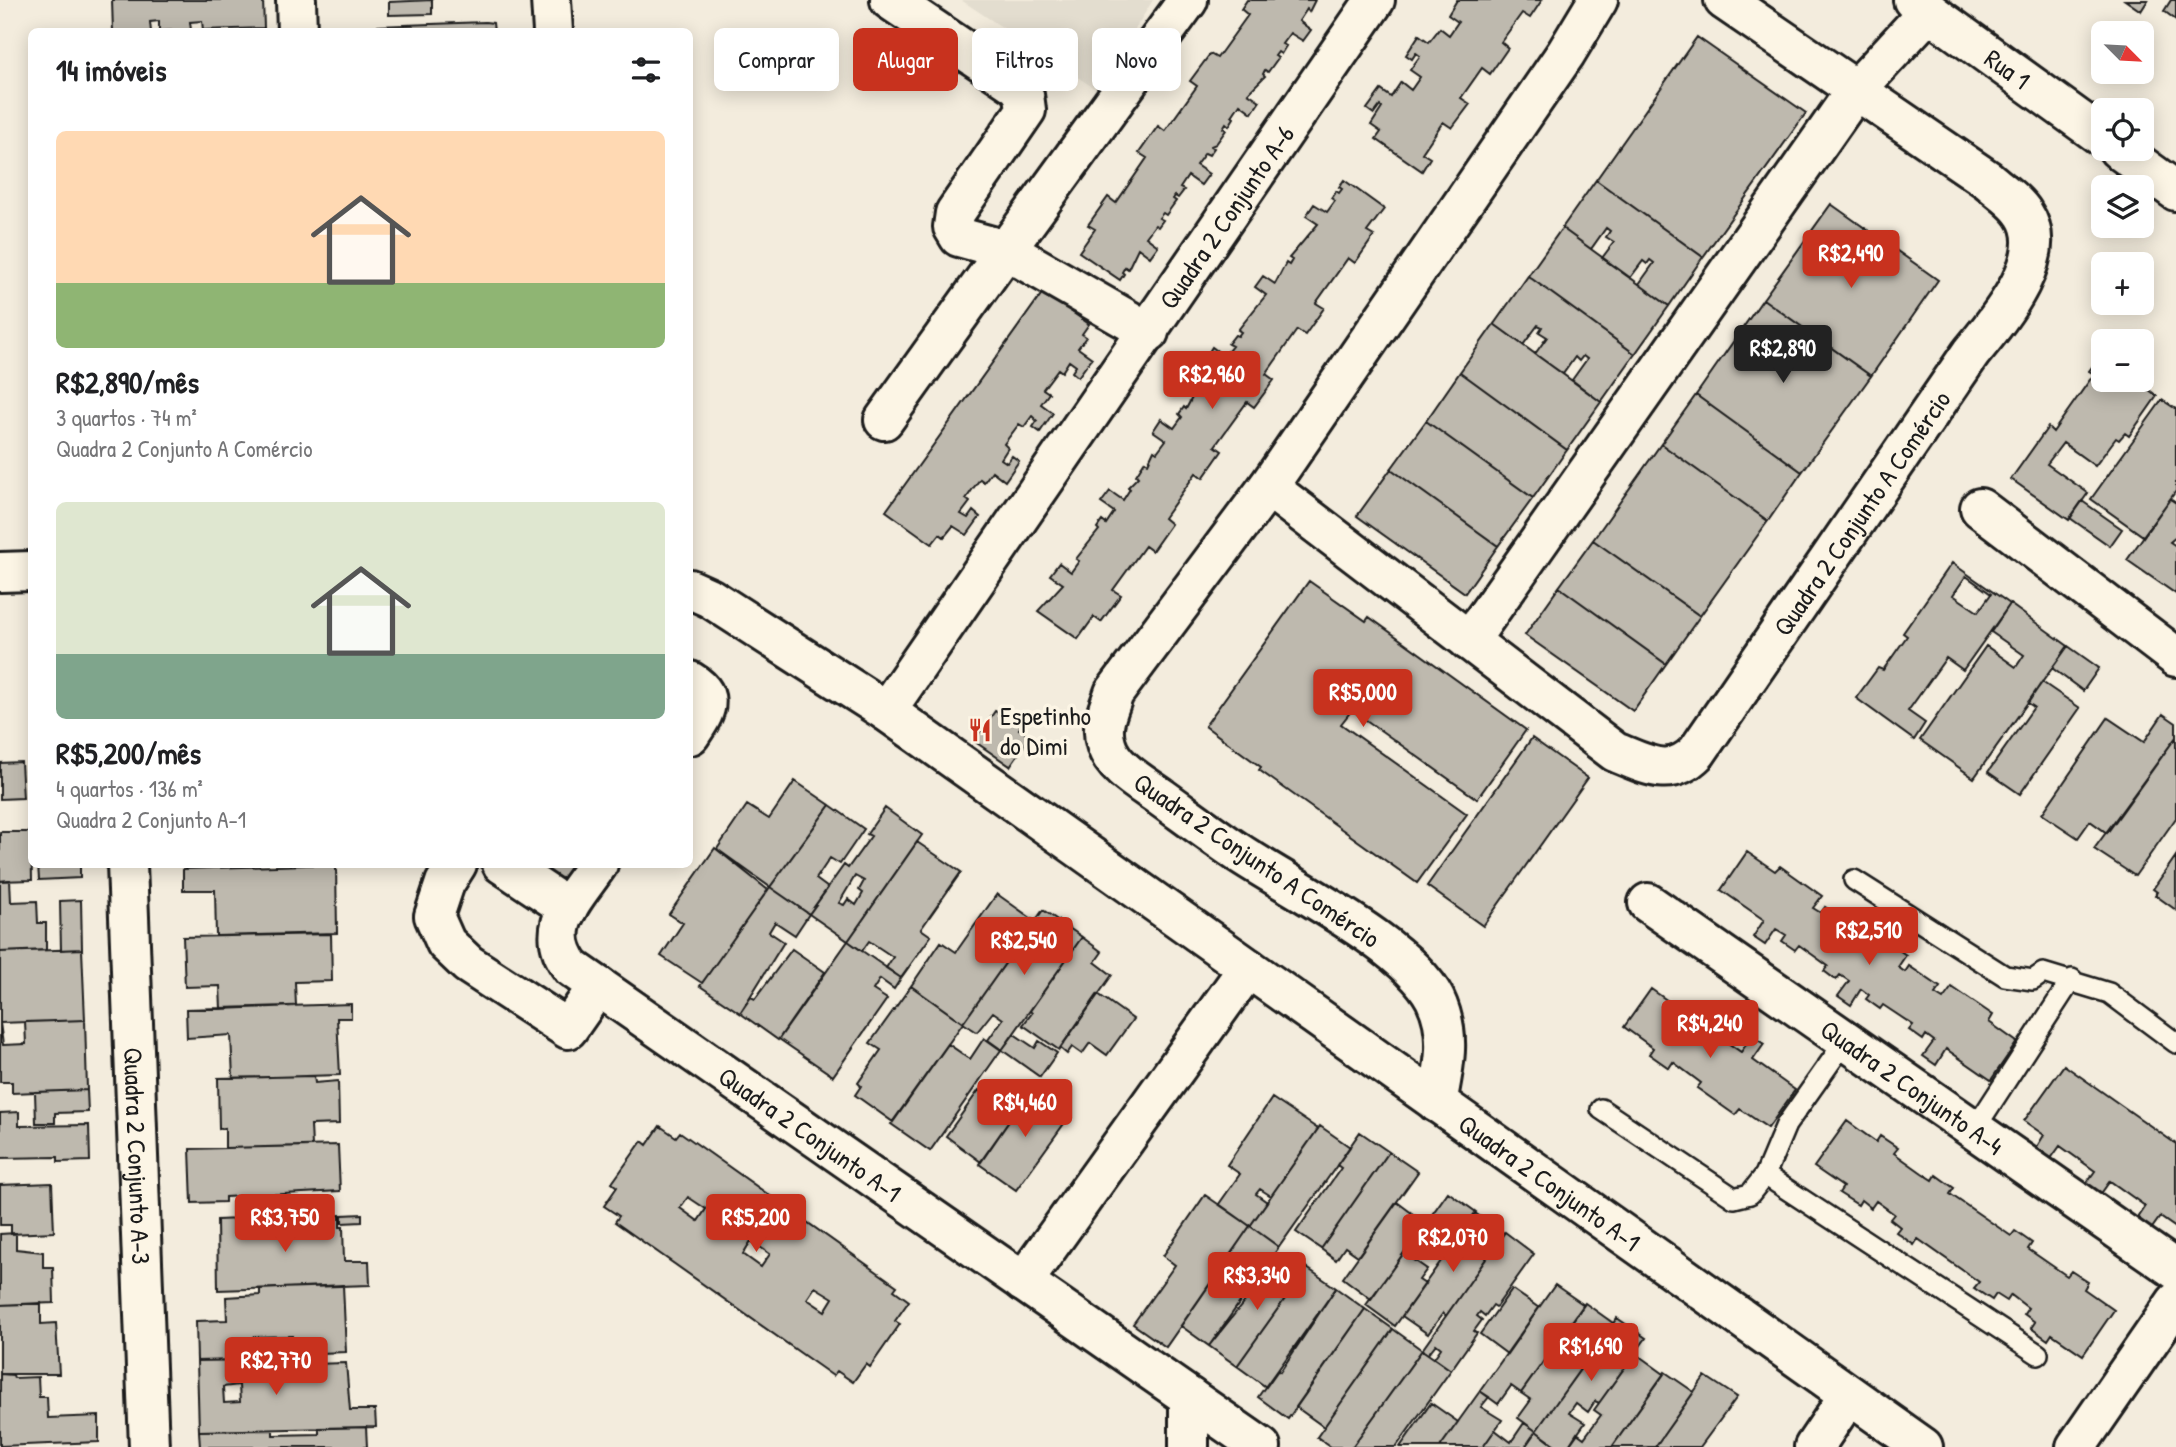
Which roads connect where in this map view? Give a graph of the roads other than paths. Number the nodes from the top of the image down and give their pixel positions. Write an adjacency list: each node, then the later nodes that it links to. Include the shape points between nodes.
1 (296, 0): 9 (street)
2 (551, 0): 10 (street)
3 (890, 0): 15 (street, via 1018,86 1024,95 1026,110 955,213 953,227 959,237)
4 (1188, 0): 15 (street)
5 (1375, 0): 16 (street, Quadra 2 Conjunto A-6)
6 (1598, 0): 18 (street, Quadra 2 Conjunto A Comércio)
7 (1724, 0): 11 (street, Quadra 2 Conjunto A Comércio)
8 (1921, 6): 11 (street); 12 (street, Rua 1)
9 (298, 28)
10 (553, 28)
11 (1856, 90): 23 (street); 23 (street, Quadra 2 Conjunto A Comércio, via 1988,180 2024,213 2033,234 2027,269 2004,311 1697,752 1675,768 1653,766 1615,752)
12 (2091, 129)
13 (2135, 161): 14 (street)
14 (2176, 191)
15 (1006, 250): 16 (street); 17 (street)
16 (1149, 332): 26 (street, Quadra 2 Conjunto A-6)
17 (884, 419)
18 (1268, 487): 23 (street, Quadra 2 Conjunto A Comércio); 40 (street, Quadra 2 Conjunto A Comércio, via 1114,693 1102,724 1106,746 1122,769 1235,851 1384,944 1420,975 1446,1028)
19 (1980, 508): 24 (street)
20 (28, 571): 21 (street)
21 (0, 572)
22 (693, 590): 26 (street, Quadra 2 Conjunto A-1)
23 (1469, 640)
24 (2176, 657)
25 (693, 683): 27 (street, via 706,698)
26 (886, 711): 35 (street, Quadra 2 Conjunto A-1)
27 (693, 731)
28 (127, 868): 50 (street, Quadra 2 Conjunto A-3)
29 (454, 868): 37 (street, via 435,916 446,943 468,964 568,1030)
30 (508, 868): 34 (street)
31 (595, 868): 34 (street)
32 (1854, 880): 36 (lane, via 2005,976 2033,980 2043,973)
33 (1648, 903): 38 (street, Quadra 2 Conjunto A-4)
34 (568, 908): 37 (street, Quadra 2 Conjunto A-1, via 558,933 559,952 572,968)
35 (1248, 968): 40 (street, Quadra 2 Conjunto A-1); 45 (street)
36 (2072, 979): 39 (lane, via 2109,993); 42 (lane)
37 (598, 986): 45 (street, Quadra 2 Conjunto A-1)
38 (1846, 1040): 42 (street, Quadra 2 Conjunto A-4); 43 (lane, via 1786,1125)
39 (2176, 1043)
40 (1437, 1103): 48 (street, Quadra 2 Conjunto A-1)
41 (1601, 1109): 43 (lane, via 1734,1198 1750,1194)
42 (1974, 1130): 44 (street, Quadra 2 Conjunto A-4)
43 (1765, 1175): 47 (lane)
44 (2176, 1270)
45 (1023, 1282): 49 (street, Quadra 2 Conjunto A-1)
46 (2176, 1302): 55 (street)
47 (2038, 1354)
48 (1849, 1395): 53 (street); 54 (street, Quadra 2 Conjunto A-1)
49 (1189, 1397): 51 (street); 52 (street, Quadra 2 Conjunto A-1)
50 (149, 1447)
51 (1189, 1447)
52 (1261, 1447)
53 (1814, 1447)
54 (1923, 1447)
55 (2076, 1447)

